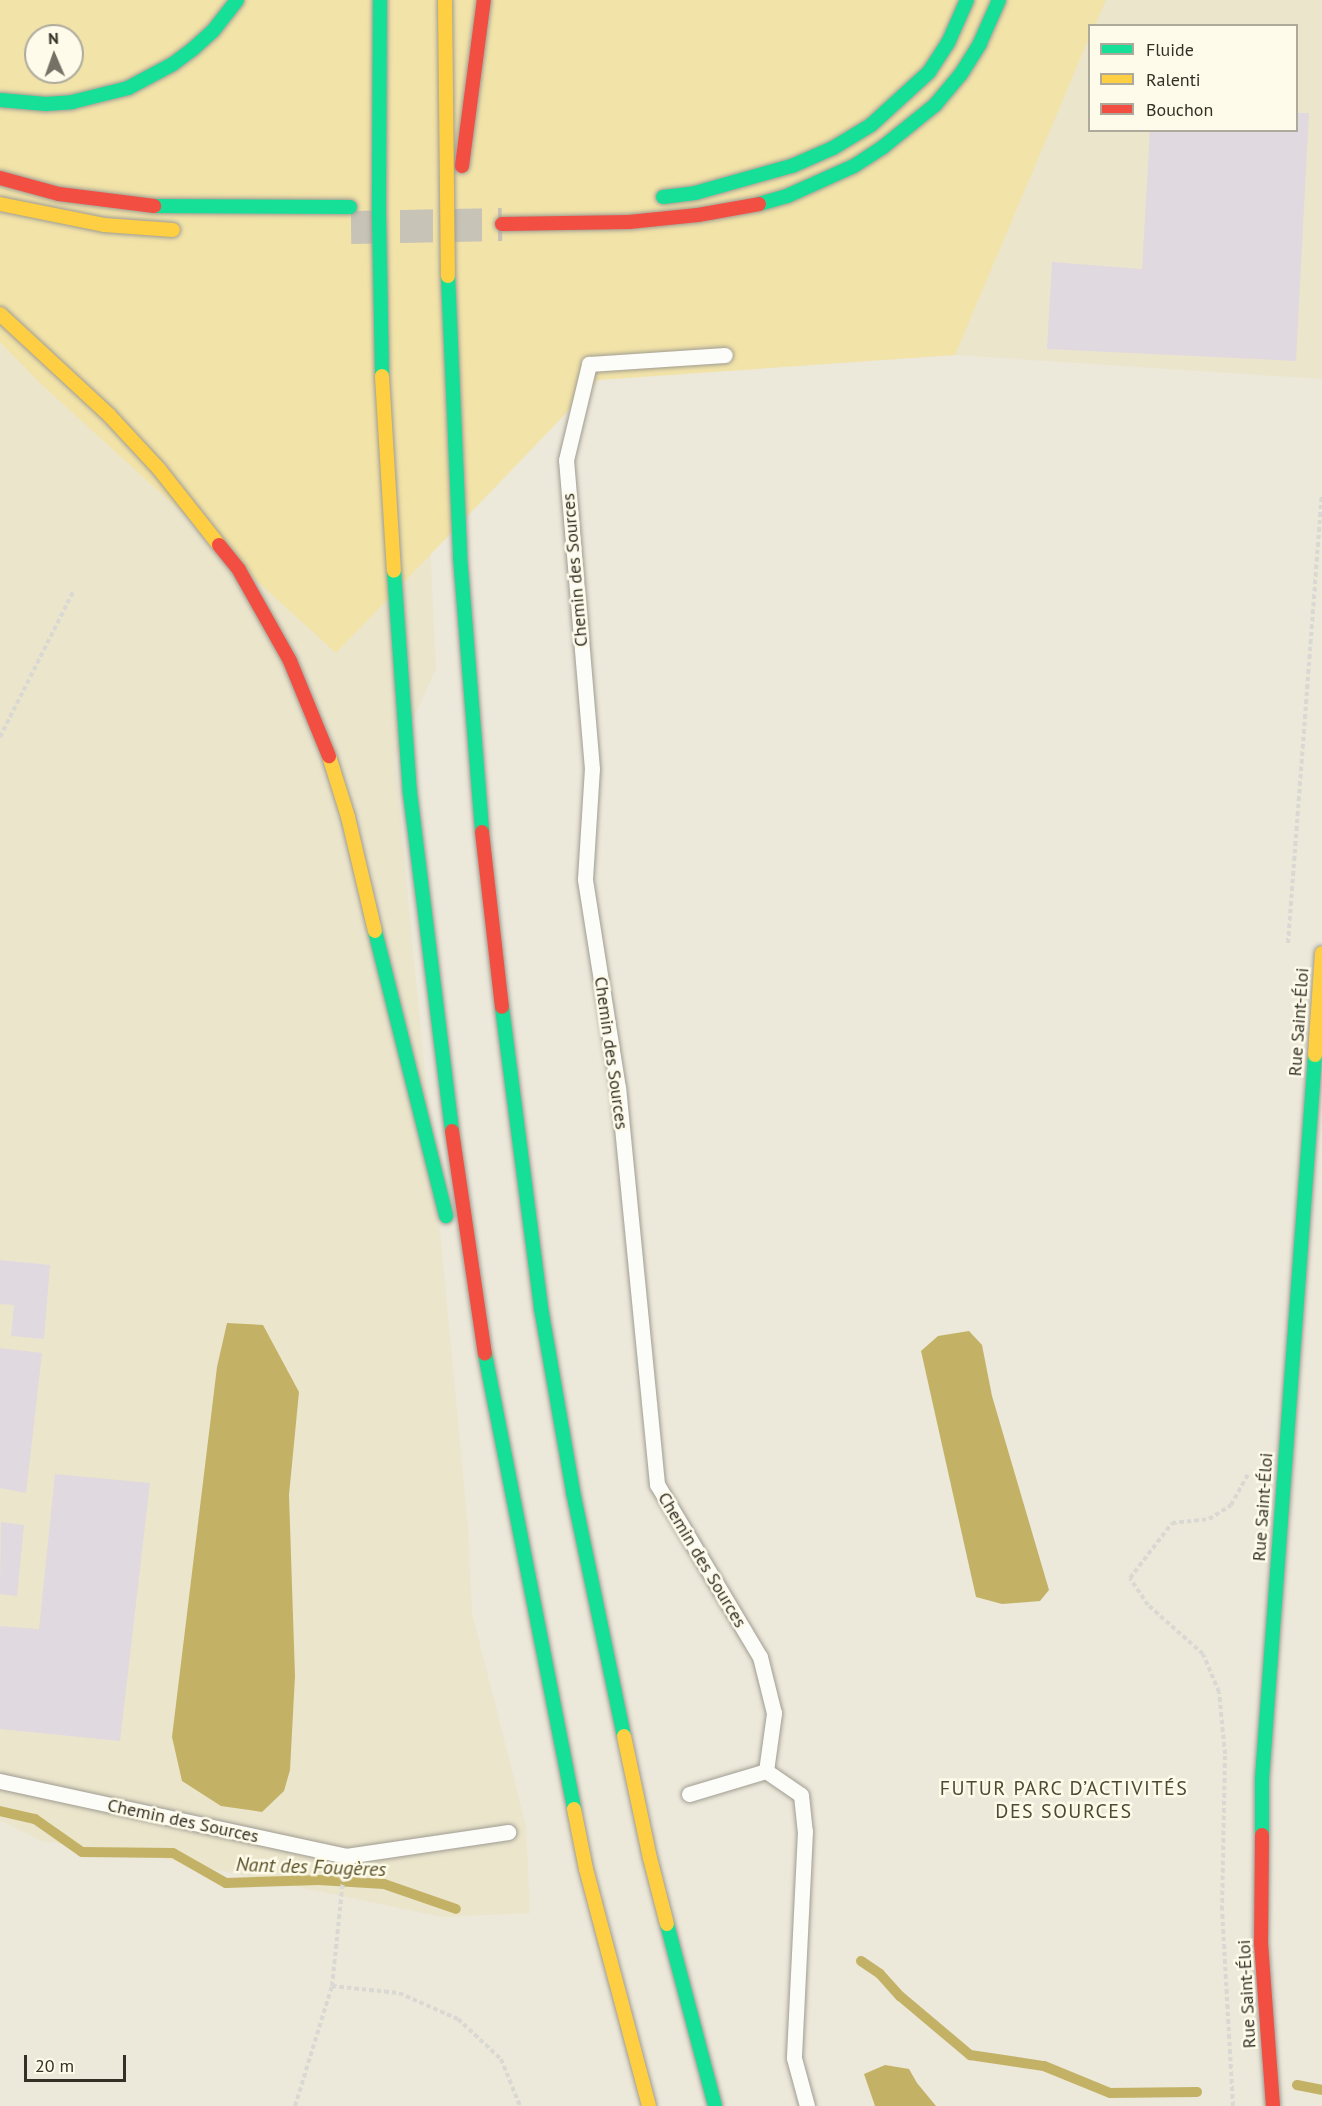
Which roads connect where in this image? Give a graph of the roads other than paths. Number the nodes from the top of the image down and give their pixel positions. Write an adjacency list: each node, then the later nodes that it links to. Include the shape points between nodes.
1 (237, 0): 7 (main road, via 194,48 128,88 72,102)
2 (380, 0): 20 (main road, via 382,368 408,758 436,1016 481,1336)
3 (444, 0): 14 (main road)
4 (484, 0): 14 (main road)
5 (967, 0): 9 (main road, via 948,44 929,72 871,125 792,166 695,193)
6 (999, 0): 12 (main road, via 976,51 935,105 883,147 826,180 747,207 698,215 629,222)
7 (0, 100)
8 (0, 178): 11 (main road, via 58,194 164,207)
9 (647, 198)
10 (0, 204): 13 (main road, via 104,225)
11 (350, 207)
12 (502, 224)
13 (191, 230)
14 (448, 278): 26 (main road, via 460,556 477,787 513,1105 537,1274 573,1492 621,1725 650,1858)
15 (0, 314): 18 (main road, via 109,415 159,469 239,570 290,661 326,746 348,817)
16 (725, 356): 21 (lane, Chemin des Sources, via 589,364 566,460 592,769 585,879 618,1088 657,1484 760,1657 774,1713)
17 (1322, 953): 28 (main road, Rue Saint-Éloi, via 1262,1779 1262,1943)
18 (450, 1233)
19 (456, 1256): 20 (main road)
20 (495, 1405): 25 (main road, via 586,1869)
21 (766, 1771): 23 (lane); 27 (lane, via 801,1795 805,1831 794,2058)
22 (0, 1781): 24 (lane, Chemin des Sources, via 346,1856)
23 (689, 1794)
24 (508, 1832)
25 (649, 2106)
26 (715, 2106)
27 (807, 2106)
28 (1273, 2106)

